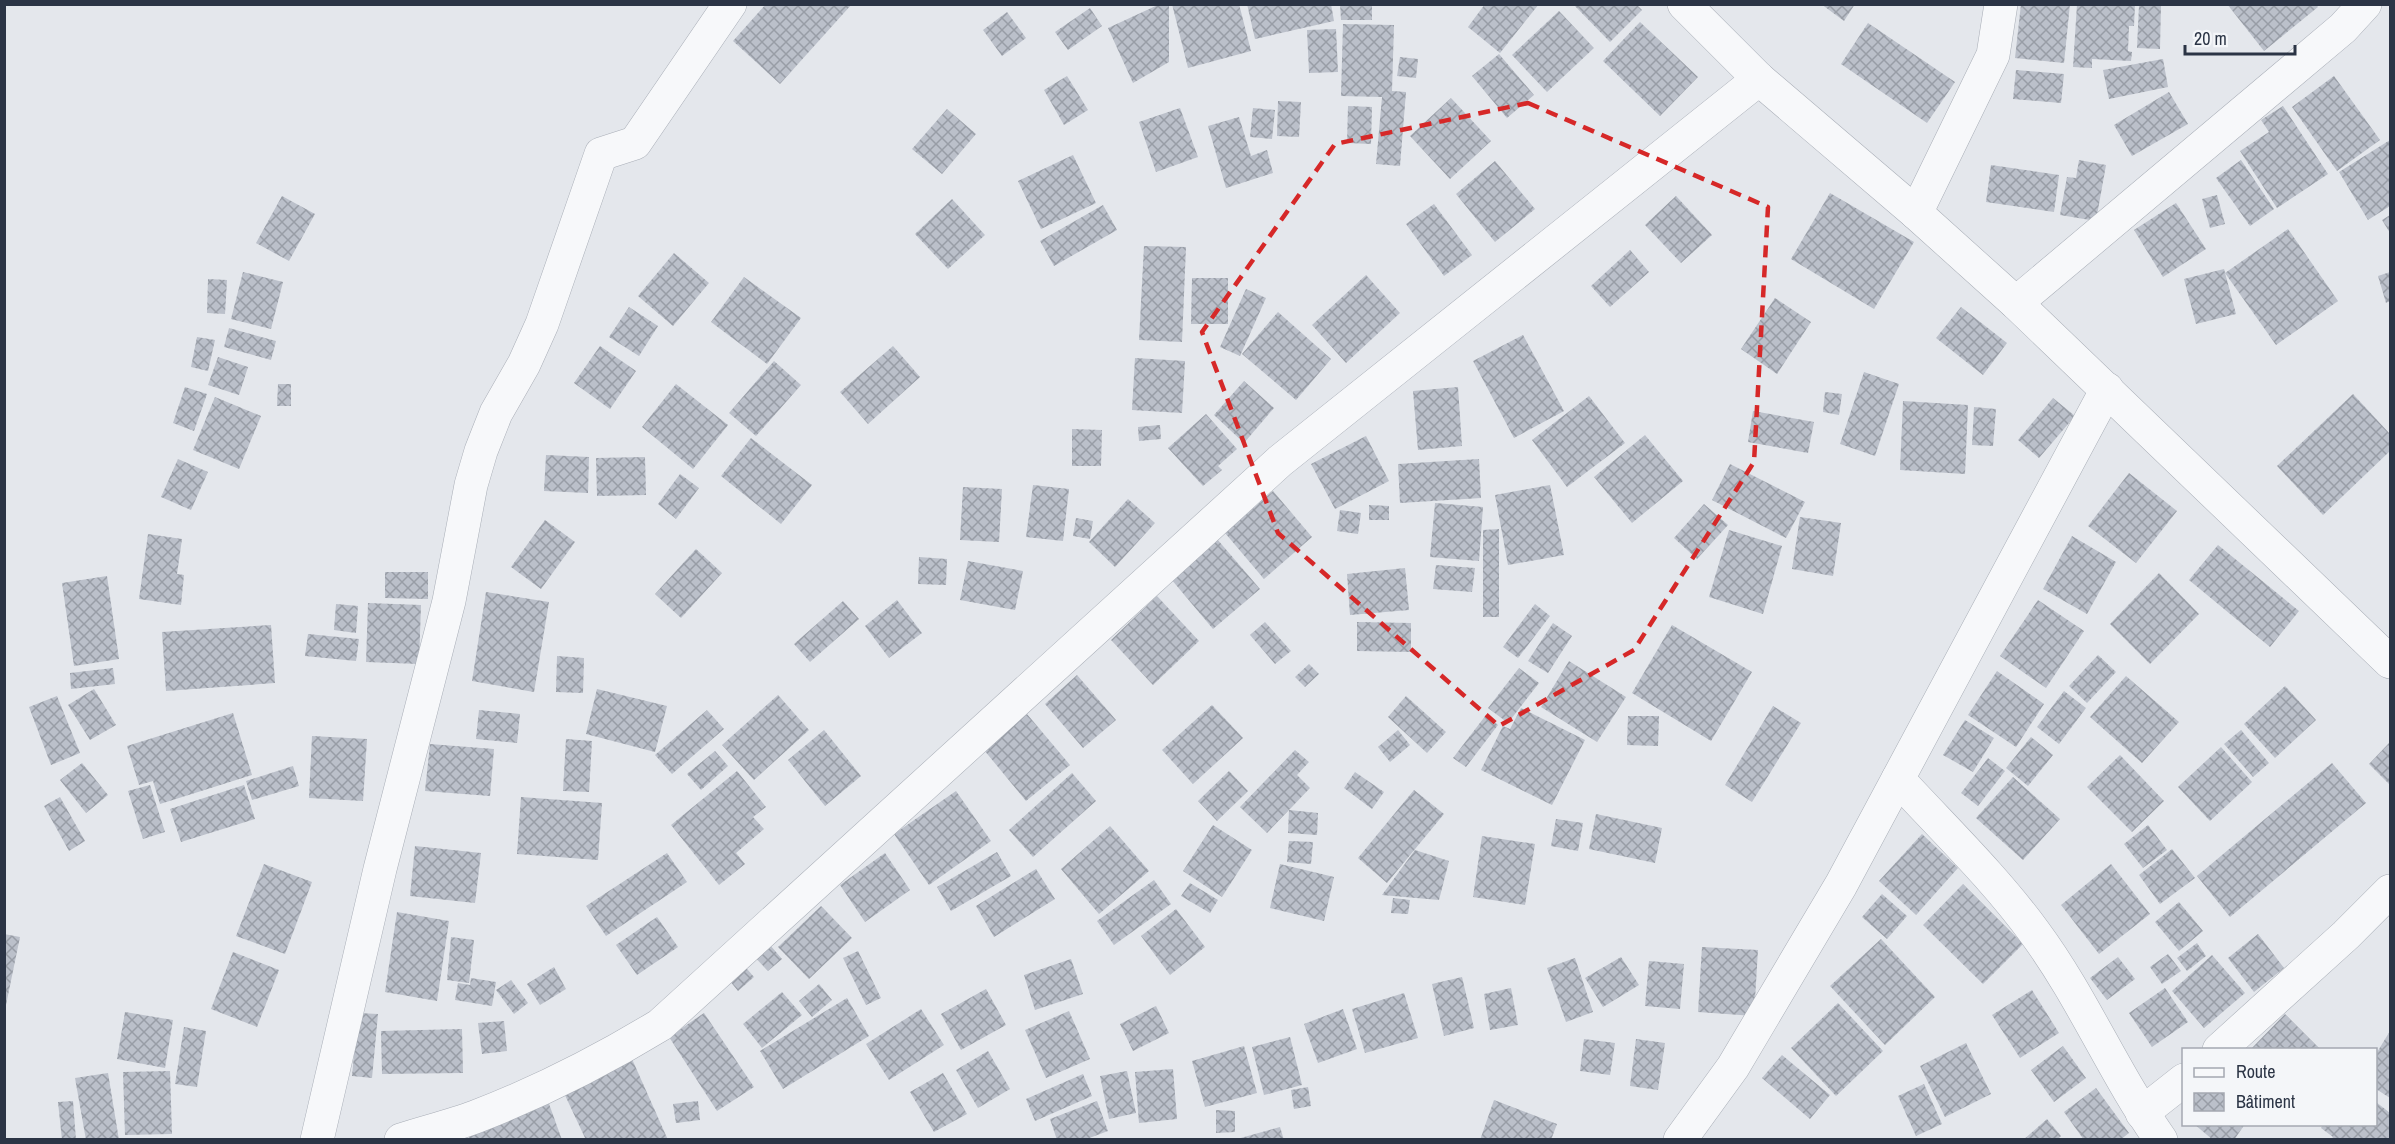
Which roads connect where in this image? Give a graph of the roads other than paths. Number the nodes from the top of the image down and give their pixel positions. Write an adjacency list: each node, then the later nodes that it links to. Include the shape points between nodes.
1 (730, 4): 15 (street, via 635,143 601,154 542,324 481,451)
2 (1684, 4): 5 (street)
3 (2001, 4): 6 (street, via 1993,55)
4 (2365, 4): 7 (street, via 2343,28)
5 (1759, 79): 6 (street); 16 (street, via 1280,461 660,1025 556,1083 475,1117)
6 (1916, 213): 7 (street)
7 (2016, 303): 8 (street)
8 (2107, 389): 9 (street); 10 (street)
9 (2391, 662)
10 (1898, 779): 14 (street, via 2035,933 2062,972); 17 (street, via 1841,885 1733,1067)
11 (2391, 891): 12 (street)
12 (2220, 1048)
13 (2182, 1082): 14 (street)
14 (2142, 1113): 18 (street)
15 (317, 1140)
16 (401, 1140)
17 (1680, 1140)
18 (2161, 1140)

